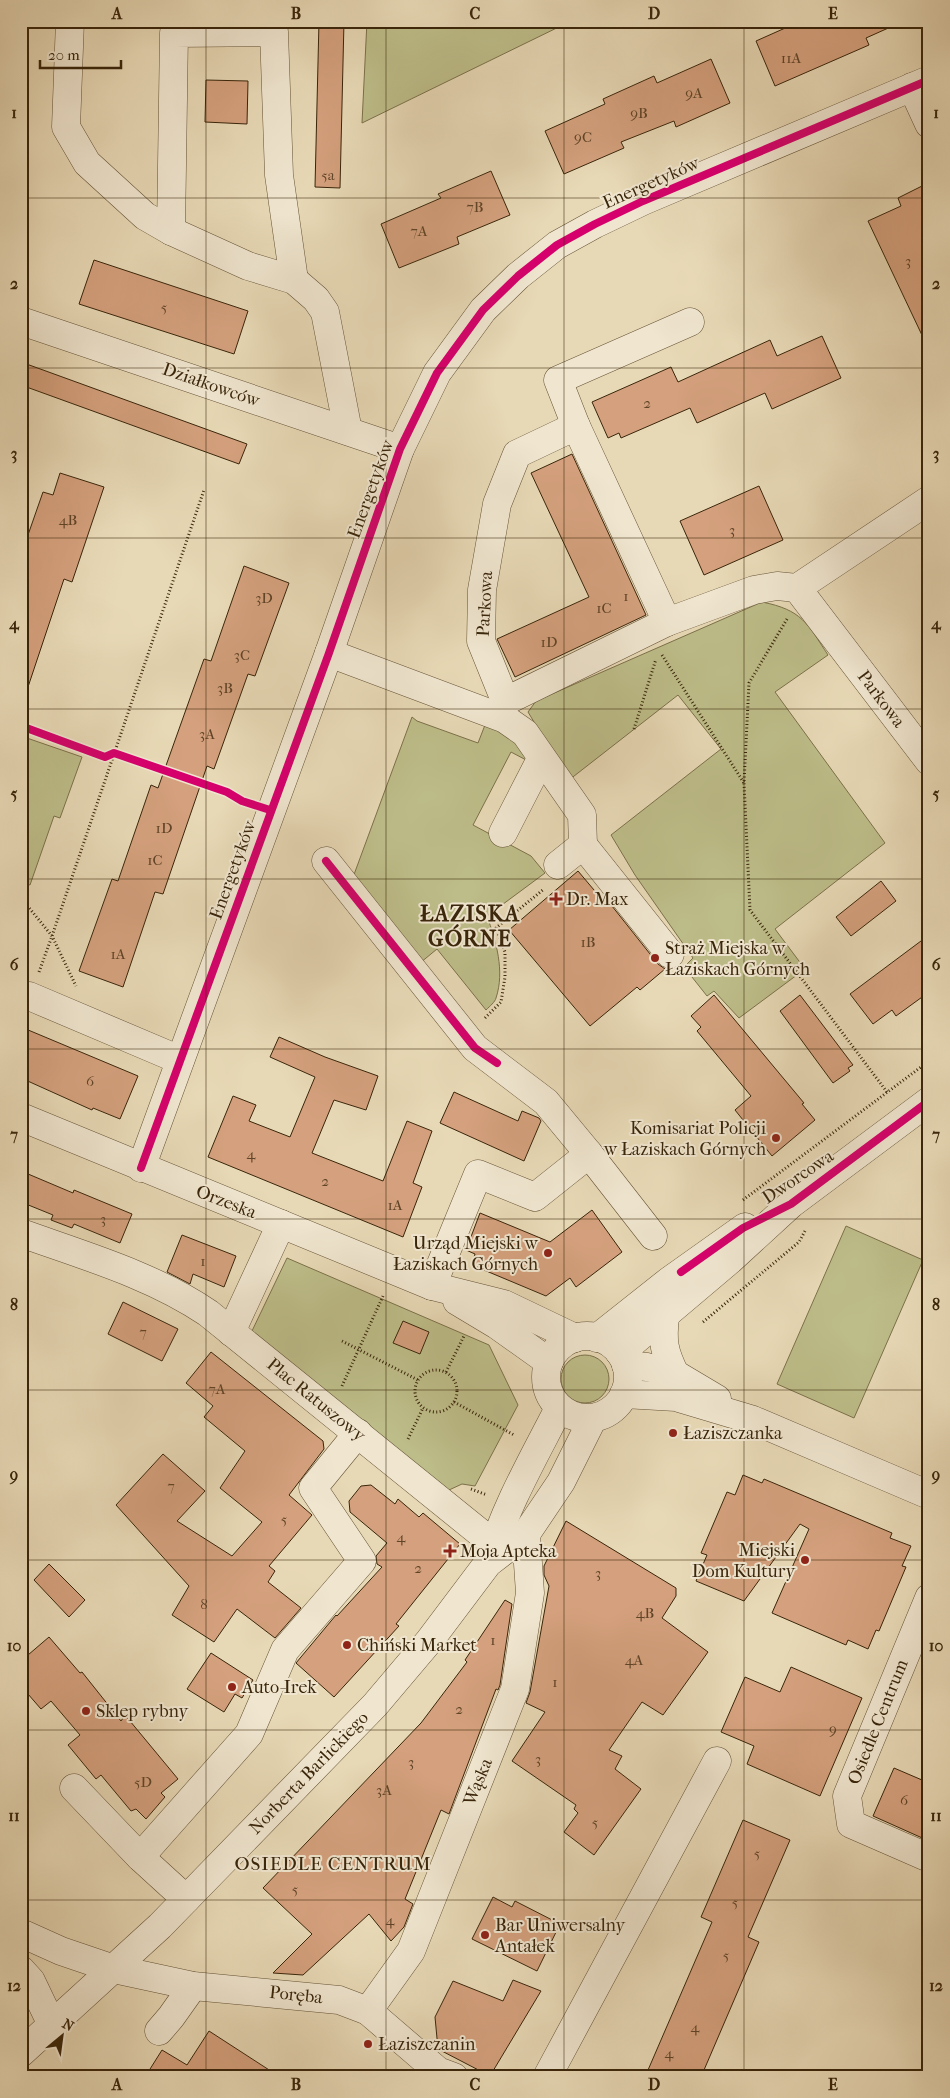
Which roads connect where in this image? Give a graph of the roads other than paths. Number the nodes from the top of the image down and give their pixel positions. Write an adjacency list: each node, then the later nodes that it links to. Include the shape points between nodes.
1 (70, 21): 4 (street, via 66,127 87,163 145,216)
2 (920, 84): 3 (street); 10 (street, Energetyków, via 643,201 557,245 483,310 437,373)
3 (929, 124)
4 (171, 231): 5 (street, via 248,266); 5 (street, via 174,33 274,32 279,175)
5 (294, 280): 9 (street, via 316,299 325,312)
6 (21, 321): 9 (street, Działkowców)
7 (690, 322): 8 (street, via 558,380)
8 (576, 426): 13 (street); 13 (street, Parkowa, via 517,454 497,504 482,590 481,641 502,693 508,700)
9 (348, 432): 10 (street, Działkowców)
10 (400, 449): 14 (street, Energetyków)
11 (929, 500): 12 (street)
12 (800, 592): 13 (street, Parkowa, via 777,586 754,590); 16 (street, Parkowa)
13 (667, 622)
14 (329, 653): 15 (street, via 505,719 525,733); 23 (street, Energetyków)
15 (541, 759): 17 (street); 18 (street, via 582,816)
16 (929, 761)
17 (504, 833)
18 (583, 845): 20 (street); 21 (street)
19 (326, 861): 26 (street, via 475,1048 546,1102)
20 (558, 865)
21 (670, 954)
22 (29, 996): 23 (street)
23 (180, 1060): 27 (street, Energetyków)
24 (929, 1101): 28 (street, Dworcowa)
25 (21, 1117): 27 (street, Orzeska)
26 (589, 1154): 31 (street); 32 (street, via 534,1198 478,1174)
27 (141, 1168): 29 (street, Orzeska)
28 (791, 1204): 33 (street, Dworcowa); 35 (street, Dworcowa, via 743,1228)
29 (281, 1224): 32 (street, Orzeska); 34 (street)
30 (21, 1233): 34 (street, Plac Ratuszowy, via 166,1288 189,1300)
31 (652, 1236)
32 (432, 1286): 35 (street, Orzeska, via 504,1304); 37 (street, Orzeska, via 497,1325)
33 (665, 1317): 36 (street, Dworcowa); 38 (street, via 662,1337 666,1356)
34 (232, 1332): 43 (street, Plac Ratuszowy)
35 (586, 1338): 36 (street, via 610,1344); 37 (street, via 560,1347)
36 (623, 1359): 38 (street); 39 (street, via 628,1380)
37 (549, 1362): 40 (street, via 546,1378 549,1394)
38 (675, 1374): 42 (street)
39 (624, 1394): 41 (street, via 617,1406); 42 (street, via 676,1397)
40 (559, 1408): 41 (street, via 575,1417); 46 (street, Norberta Barlickiego)
41 (593, 1418): 45 (street, Norberta Barlickiego, via 561,1482)
42 (753, 1420): 44 (street)
43 (358, 1433): 46 (street, Plac Ratuszowy); 51 (street, via 313,1488 362,1561 285,1650 248,1734)
44 (929, 1495)
45 (526, 1534): 46 (street, Norberta Barlickiego); 58 (street, Wąska, via 530,1593 515,1689 411,1951)
46 (491, 1554): 53 (street, Norberta Barlickiego, via 430,1640 375,1705)
47 (929, 1598): 48 (street, Osiedle Centrum)
48 (919, 1650): 52 (street, Osiedle Centrum, via 847,1796 851,1824)
49 (717, 1761): 63 (street)
50 (74, 1788): 51 (street)
51 (140, 1857): 53 (street)
52 (929, 1858)
53 (186, 1899): 55 (street, Norberta Barlickiego)
54 (21, 1933): 55 (street, Poręba)
55 (114, 1969): 57 (street, Poręba); 59 (street, Norberta Barlickiego)
56 (21, 1970): 59 (street, via 31,1981)
57 (193, 1986): 58 (street, Poręba, via 339,2000); 60 (street)
58 (368, 2011): 62 (street, Poręba)
59 (52, 2025): 61 (street, Norberta Barlickiego)
60 (158, 2031)
61 (21, 2054)
62 (443, 2075)
63 (547, 2077)

